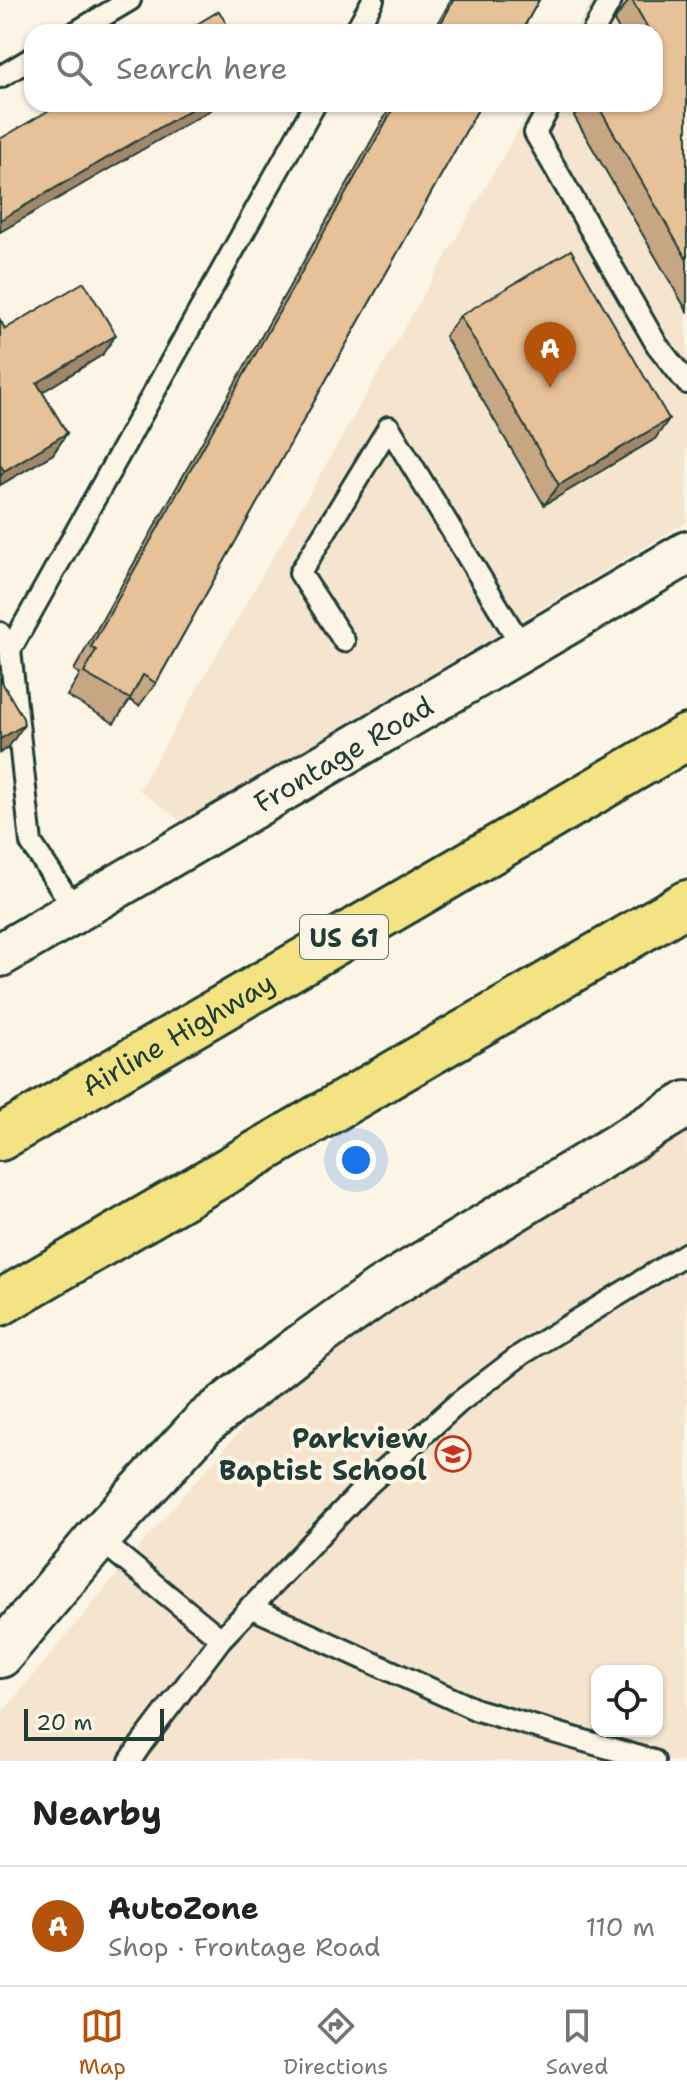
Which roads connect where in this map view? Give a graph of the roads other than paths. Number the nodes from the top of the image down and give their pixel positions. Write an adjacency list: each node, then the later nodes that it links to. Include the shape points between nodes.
1 (130, 0): 4 (lane)
2 (373, 0): 5 (lane)
3 (611, 0): 6 (lane)
4 (90, 24)
5 (360, 24)
6 (598, 24)
7 (24, 63): 8 (lane)
8 (0, 77)
9 (310, 112): 14 (lane)
10 (547, 112): 11 (lane, via 535,133 657,345)
11 (687, 383)
12 (687, 553): 15 (street, Frontage Road)
13 (344, 641): 15 (lane, via 300,573 389,427)
14 (5, 642): 18 (lane, via 31,843)
15 (523, 648): 18 (street, Frontage Road)
16 (687, 737): 21 (highway, Airline Highway / US 61)
17 (687, 903): 23 (highway)
18 (76, 911): 19 (street, Frontage Road)
19 (0, 955)
20 (687, 1104): 24 (street, via 381,1290 297,1350 205,1422)
21 (0, 1138)
22 (687, 1253): 25 (lane, via 522,1354 458,1403 363,1489)
23 (0, 1303)
24 (98, 1538): 26 (lane); 27 (street)
25 (250, 1607): 26 (lane); 29 (lane, via 477,1710)
26 (221, 1639): 28 (lane)
27 (0, 1655)
28 (130, 1761)
29 (654, 1761)

